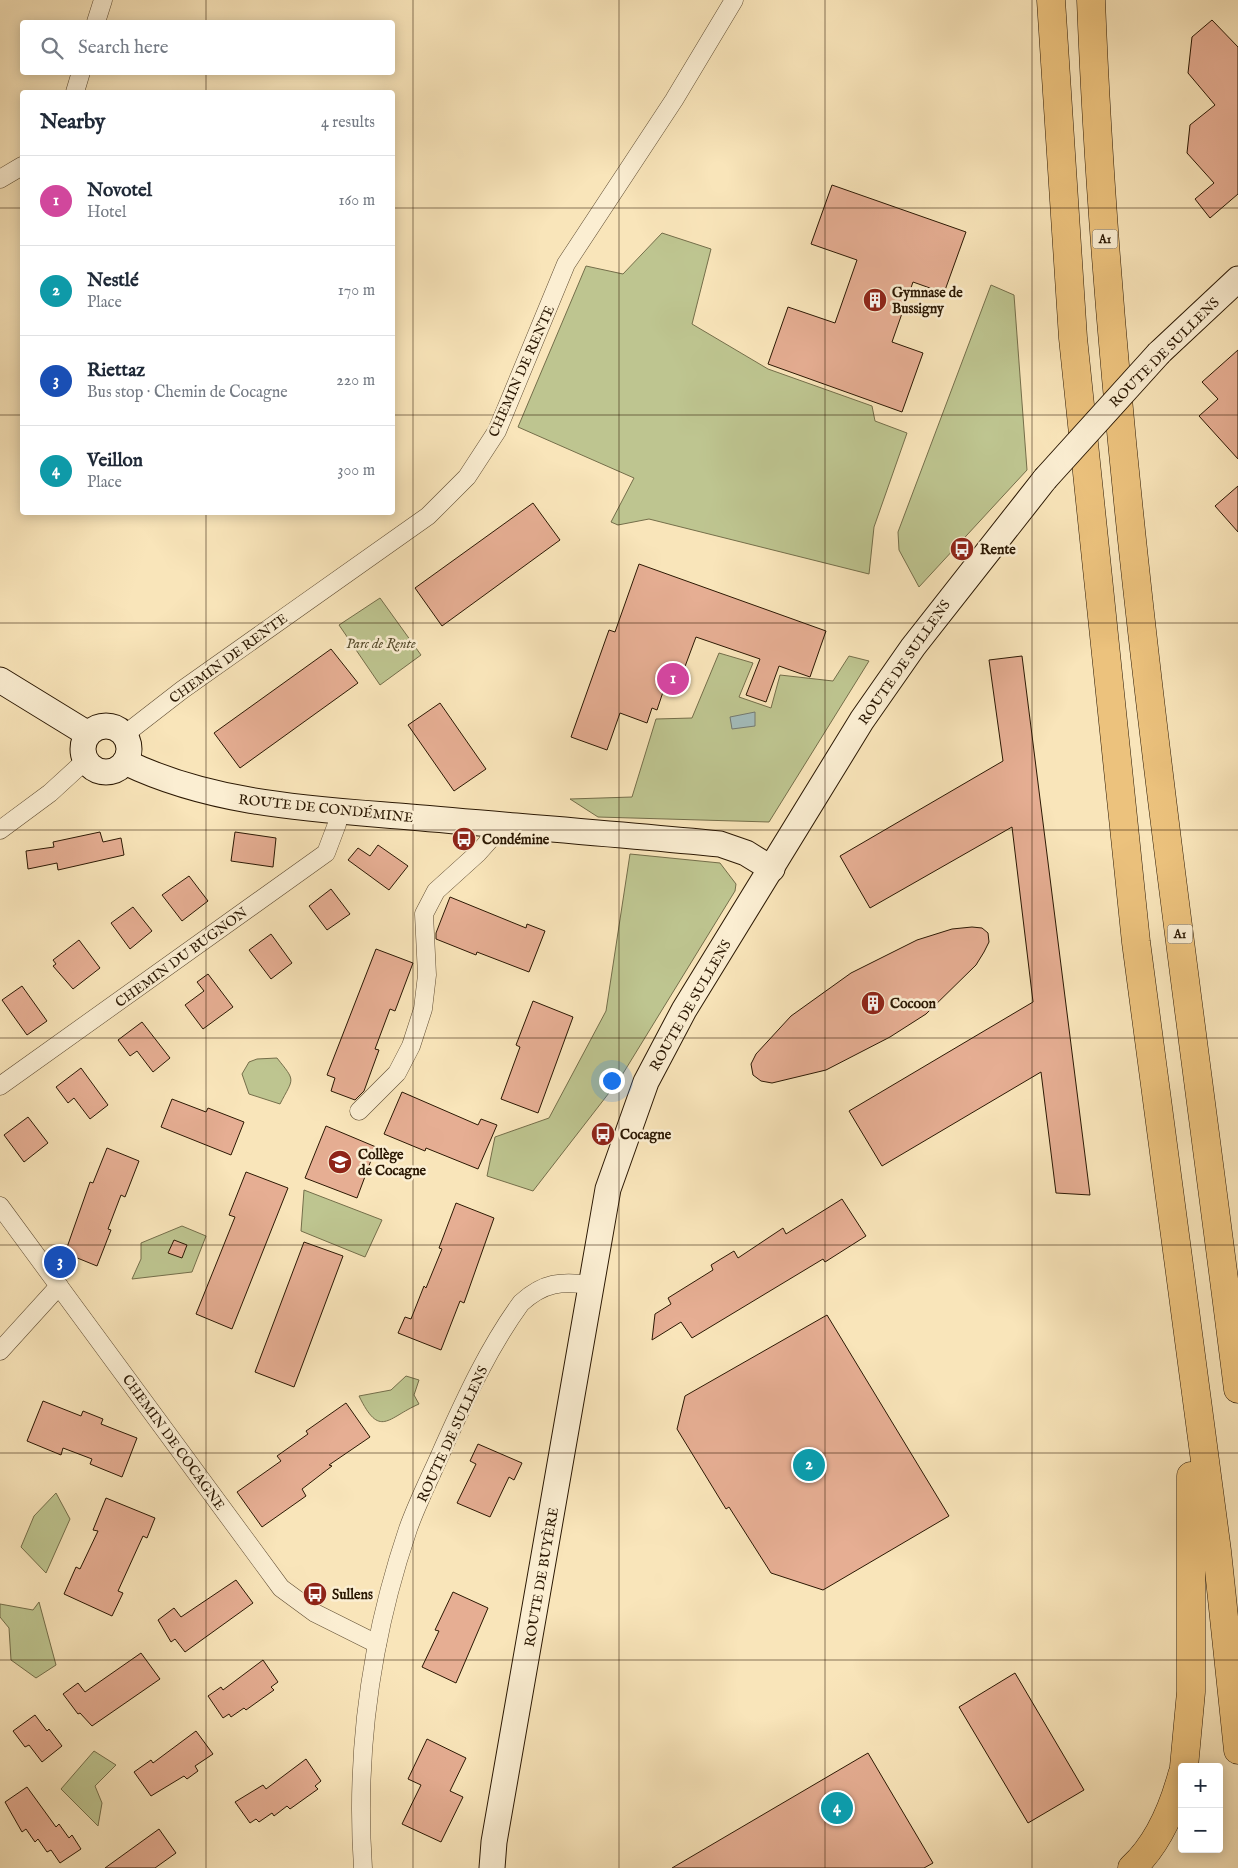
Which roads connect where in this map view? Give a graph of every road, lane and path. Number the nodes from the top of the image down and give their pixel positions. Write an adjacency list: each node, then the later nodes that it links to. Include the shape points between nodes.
1 (103, 0): 5 (street)
2 (734, 0): 13 (street, CHEMIN DE RENTE, via 674,100 566,264 497,431 467,477 428,516 182,690)
3 (1051, 0): 26 (highway, via 1064,224 1087,483 1136,942)
4 (1091, 0): 27 (highway, A1, via 1113,337 1141,617)
5 (97, 20)
6 (80, 75): 7 (street)
7 (76, 90)
8 (20, 167): 9 (street)
9 (0, 179)
10 (1238, 279): 19 (main road, ROUTE DE SULLENS, bridge, via 1160,353 1045,479 953,594 895,671)
11 (0, 680): 12 (main road)
12 (88, 734): 13 (main road, via 102,726 110,726); 14 (main road, via 83,747)
13 (124, 735): 15 (main road, via 129,751)
14 (86, 760): 15 (main road, via 105,772); 18 (street, via 50,793)
15 (125, 762): 16 (main road, ROUTE DE CONDÉMINE, via 168,781 245,801)
16 (339, 811): 17 (main road, ROUTE DE CONDÉMINE); 20 (street, CHEMIN DU BUGNON, via 326,854)
17 (503, 825): 19 (main road, ROUTE DE CONDÉMINE, via 720,844 746,853); 21 (street, via 436,892 424,914 427,975 423,1009 411,1046 398,1073)
18 (0, 830)
19 (772, 869): 24 (main road, ROUTE DE SULLENS, via 684,1010 646,1082 608,1189)
20 (0, 1086)
21 (359, 1111)
22 (0, 1206): 23 (street, CHEMIN DE COCAGNE)
23 (59, 1286): 25 (street); 28 (street, CHEMIN DE COCAGNE, via 281,1588 315,1613)
24 (592, 1286): 28 (street, ROUTE DE SULLENS, via 566,1282 549,1285 533,1292 511,1316 467,1394 408,1529); 33 (main road, ROUTE DE BUYÈRE)
25 (0, 1351)
26 (1190, 1362): 29 (highway, via 1217,1551); 30 (highway, via 1191,1692)
27 (1238, 1389)
28 (377, 1644): 32 (street, ROUTE DE SULLENS, via 365,1711 360,1820)
29 (1238, 1750)
30 (1184, 1763)
31 (1178, 1784): 34 (highway, via 1162,1826)
32 (364, 1868)
33 (492, 1868)
34 (1132, 1868)

